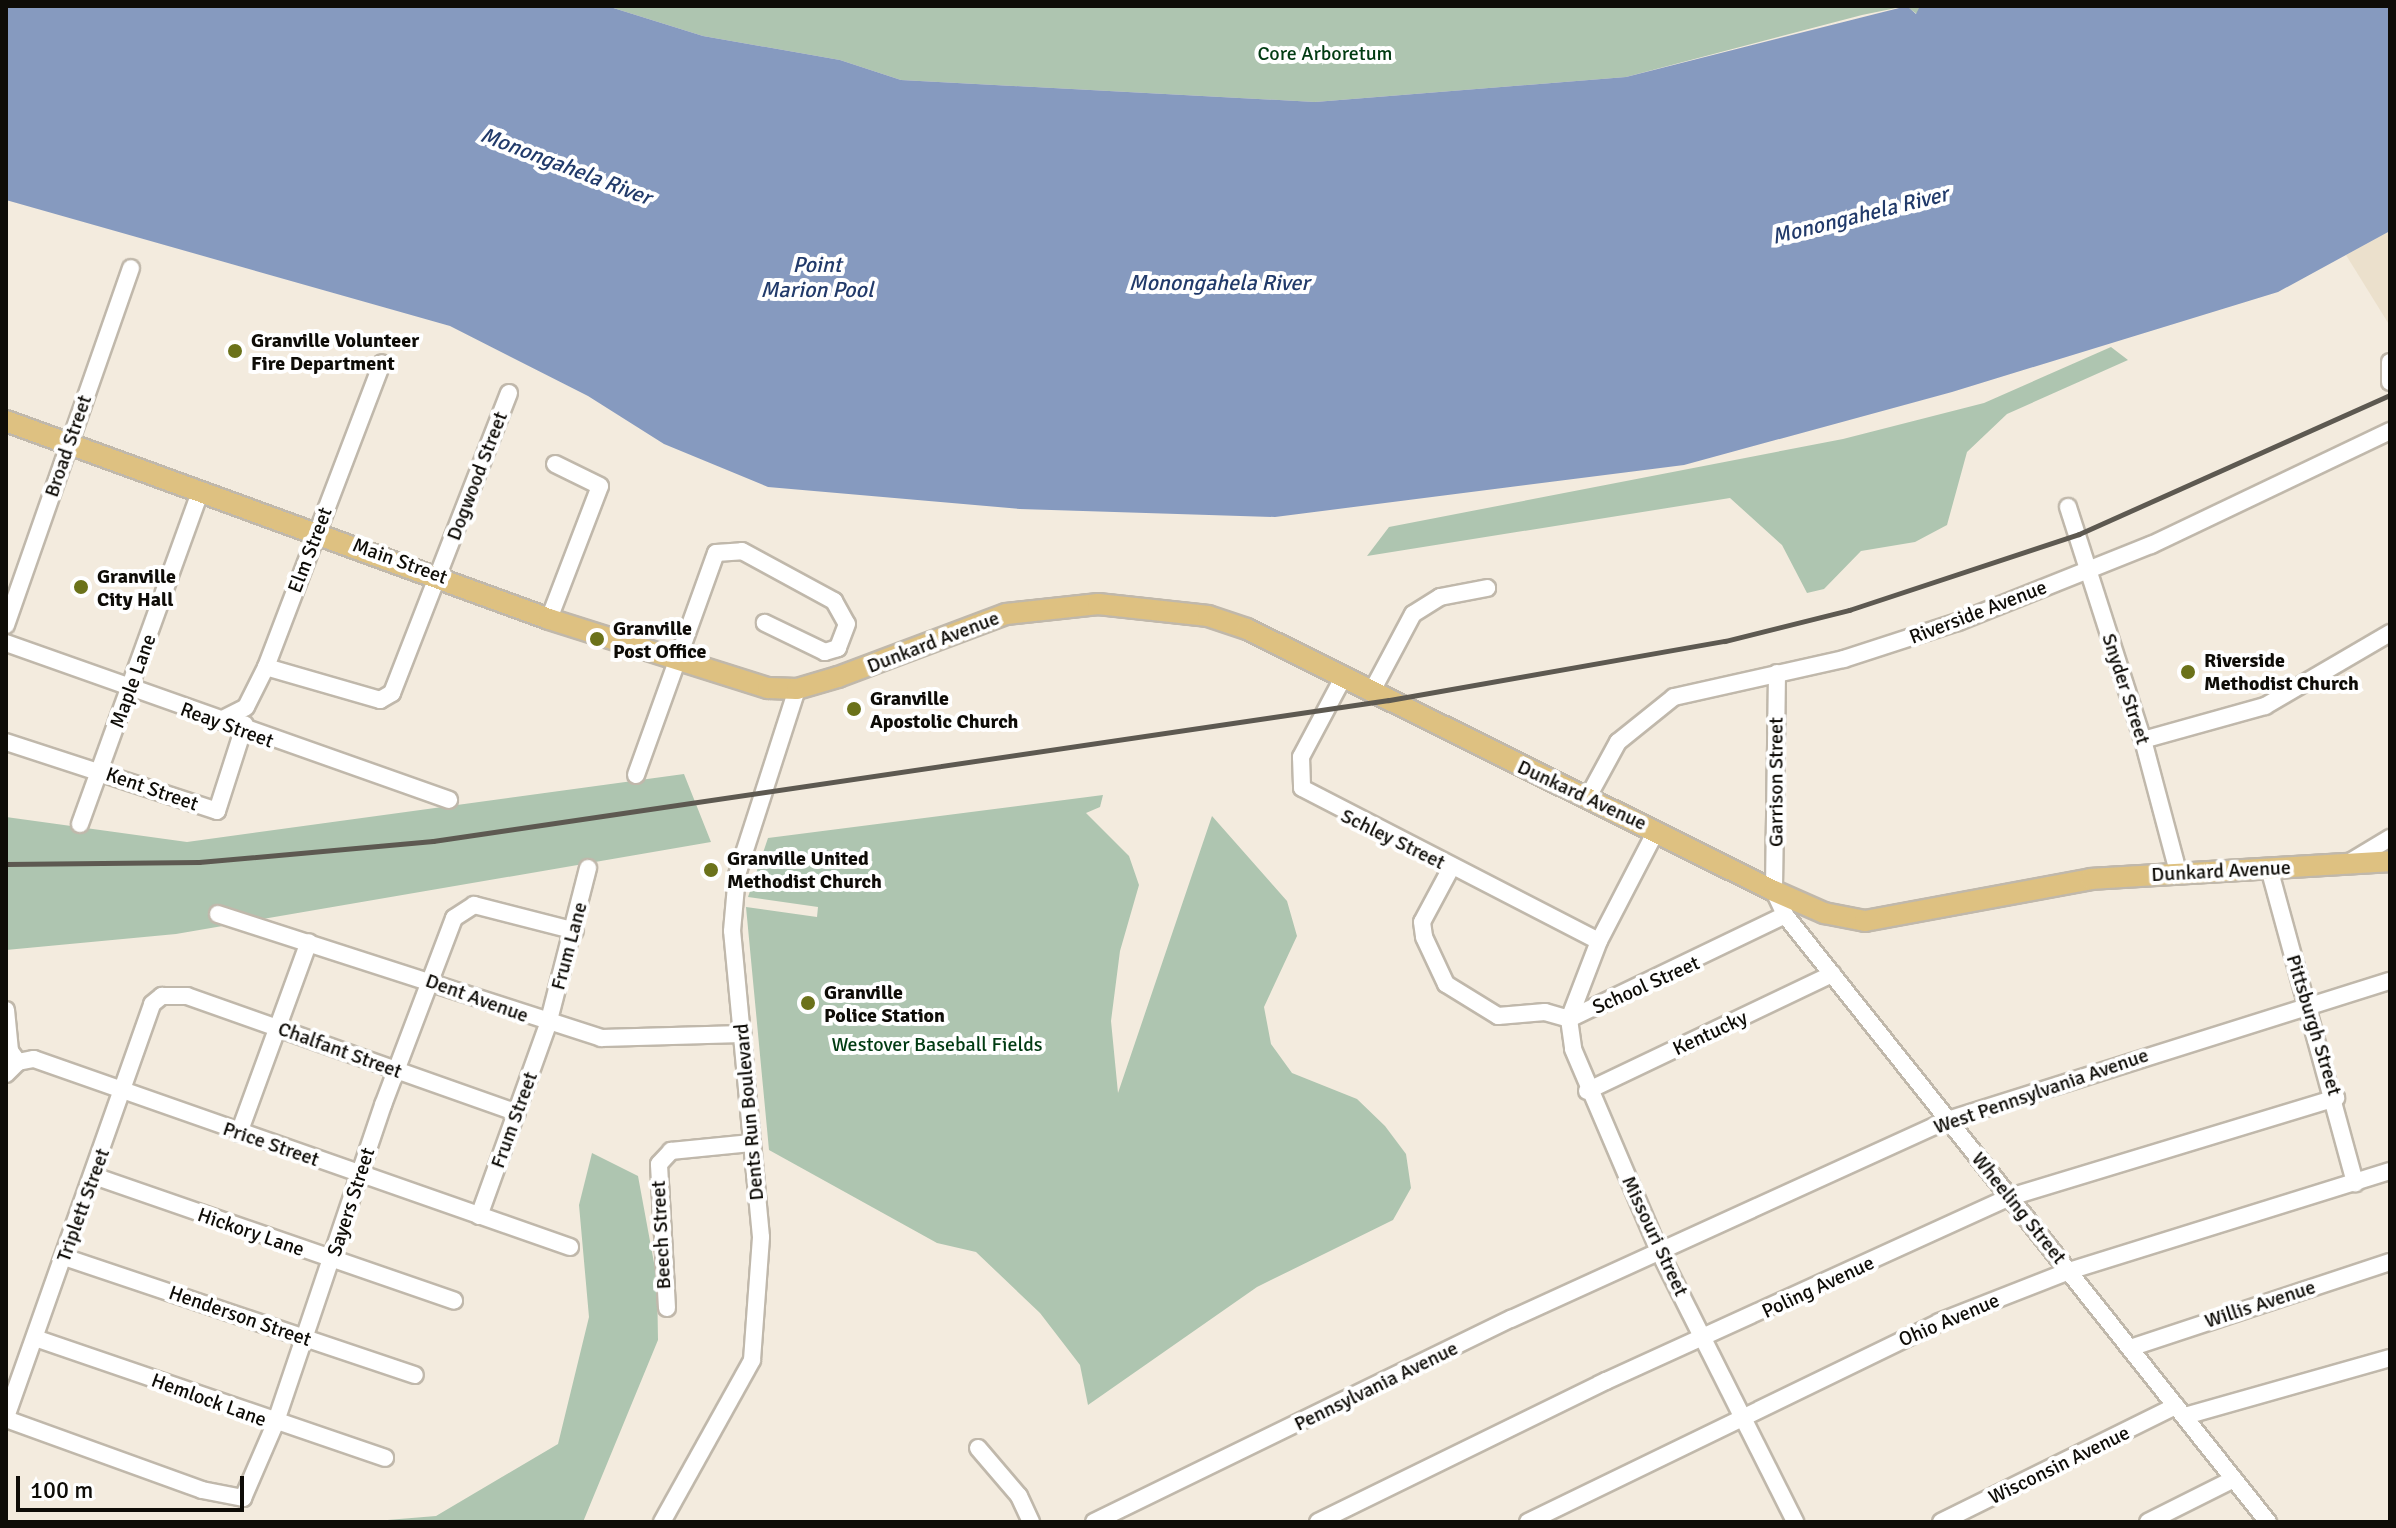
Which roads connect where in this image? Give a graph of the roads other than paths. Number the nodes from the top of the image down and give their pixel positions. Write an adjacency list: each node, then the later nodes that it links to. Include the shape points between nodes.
1 (131, 268): 8 (street, Broad Street)
2 (2390, 362): 4 (street)
3 (382, 363): 12 (street, Elm Street)
4 (2390, 382)
5 (509, 393): 14 (street, Dogwood Street)
6 (6, 421): 8 (main road, Main Street)
7 (2390, 431): 13 (street, Riverside Avenue, via 2224,512)
8 (67, 446): 10 (main road, Main Street); 18 (street, Broad Street)
9 (555, 464): 16 (street, via 600,486)
10 (200, 492): 12 (main road, Main Street); 28 (street, Maple Lane)
11 (2068, 507): 13 (street, Snyder Street)
12 (316, 531): 14 (main road, Main Street); 23 (street, Elm Street)
13 (2088, 569): 25 (street, Riverside Avenue, via 1907,640); 33 (street, Snyder Street)
14 (438, 574): 16 (main road, Main Street); 23 (street, Dogwood Street, via 392,693 380,700)
15 (1487, 588): 29 (street, via 1440,597 1413,614)
16 (549, 619): 22 (main road, Main Street)
17 (765, 623): 21 (street, via 813,649)
18 (6, 624)
19 (2390, 633): 33 (street, via 2265,706)
20 (6, 643): 28 (street, Reay Street)
21 (838, 648): 22 (street, via 847,624 834,601 742,551 716,553); 24 (street)
22 (676, 658): 27 (main road, Main Street, via 768,688); 36 (street)
23 (266, 667): 30 (street, Elm Street)
24 (850, 673): 26 (main road, Dunkard Avenue, via 1006,614 1098,604 1208,616); 27 (main road, Dunkard Avenue)
25 (1777, 673): 37 (street, Riverside Avenue, via 1704,687 1646,714 1618,742); 48 (street, Garrison Street)
26 (1344, 676): 29 (main road, Dunkard Avenue); 45 (street, Schley Street, via 1301,757 1302,788)
27 (797, 689): 63 (street, Dents Run Boulevard, via 737,875 732,931)
28 (129, 690): 31 (street, Reay Street); 35 (street, Maple Lane)
29 (1372, 691): 37 (main road, Dunkard Avenue)
30 (246, 707): 31 (street); 32 (street)
31 (219, 721): 32 (street, Reay Street)
32 (244, 732): 35 (street, Kent Street, via 217,811); 38 (street, Reay Street)
33 (2143, 740): 47 (street, Snyder Street)
34 (6, 742): 35 (street, Kent Street)
35 (101, 770): 39 (street, Maple Lane)
36 (636, 775)
37 (1588, 797): 40 (main road, Dunkard Avenue)
38 (449, 800)
39 (80, 824)
40 (1656, 831): 48 (main road, Dunkard Avenue); 52 (street)
41 (2390, 838): 43 (street)
42 (2390, 861): 43 (main road, Dunkard Avenue)
43 (2350, 863): 46 (main road, Dunkard Avenue)
44 (588, 868): 51 (street, Frum Lane)
45 (1451, 868): 52 (street, Schley Street); 60 (street, School Street, via 1422,922 1446,984 1498,1016 1545,1012)
46 (2269, 868): 47 (main road, Dunkard Avenue); 58 (street, Pittsburgh Street)
47 (2178, 872): 48 (main road, Dunkard Avenue, via 2091,879 1865,921 1824,913)
48 (1774, 891): 50 (street, Wheeling Street)
49 (218, 914): 53 (street, Dent Avenue)
50 (1785, 915): 54 (street, Wheeling Street); 60 (street, School Street)
51 (575, 931): 55 (street, Sayers Street, via 474,905 463,908); 61 (street, Frum Lane)
52 (1599, 941): 60 (street)
53 (309, 942): 55 (street, Dent Avenue); 62 (street)
54 (1832, 974): 66 (street, Kentucky); 70 (street, Wheeling Street)
55 (431, 980): 61 (street, Dent Avenue); 65 (street, Sayers Street)
56 (2390, 981): 58 (street, West Pennsylvania Avenue)
57 (162, 996): 62 (street, Chalfant Street, via 187,996); 67 (street, Triplett Street, via 152,1004)
58 (2307, 1008): 68 (street, Pittsburgh Street); 70 (street, West Pennsylvania Avenue)
59 (6, 1010): 64 (street)
60 (1569, 1019): 66 (street, Missouri Street)
61 (548, 1024): 63 (street, Dent Avenue, via 601,1038); 69 (street, Frum Street)
62 (278, 1028): 65 (street, Chalfant Street); 71 (street)
63 (743, 1034): 72 (street, Dents Run Boulevard)
64 (12, 1068): 67 (street, Price Street, via 34,1059)
65 (398, 1071): 69 (street, Chalfant Street); 74 (street, Sayers Street)
66 (1587, 1091): 80 (street, Missouri Street)
67 (122, 1093): 71 (street, Price Street); 75 (street, Triplett Street)
68 (2336, 1098): 76 (street, Pittsburgh Street); 77 (street, Poling Avenue)
69 (517, 1113): 78 (street, Frum Street)
70 (1948, 1120): 77 (street, Wheeling Street); 80 (street, West Pennsylvania Avenue)
71 (239, 1133): 74 (street, Price Street)
72 (751, 1143): 86 (street, Beech Street, via 671,1151 659,1164); 100 (street, Dents Run Boulevard, via 761,1237 752,1360)
73 (2390, 1171): 76 (street, Ohio Avenue)
74 (359, 1175): 78 (street, Price Street); 82 (street, Sayers Street)
75 (94, 1176): 81 (street, Triplett Street); 82 (street, Hickory Lane)
76 (2355, 1183): 84 (street, Ohio Avenue)
77 (2010, 1197): 84 (street, Wheeling Street); 89 (street, Poling Avenue)
78 (479, 1216): 79 (street, Price Street)
79 (570, 1247)
80 (1661, 1255): 89 (street, Missouri Street); 102 (street, Pennsylvania Avenue, via 1511,1319)
81 (64, 1257): 87 (street, Triplett Street); 88 (street, Henderson Street)
82 (332, 1260): 85 (street, Hickory Lane); 88 (street, Sayers Street)
83 (2390, 1262): 90 (street, Willis Avenue)
84 (2069, 1271): 90 (street, Wheeling Street); 94 (street, Ohio Avenue, via 1939,1322)
85 (454, 1301)
86 (667, 1308)
87 (35, 1338): 95 (street, Triplett Street); 96 (street, Hemlock Lane)
88 (305, 1338): 92 (street, Henderson Street); 96 (street, Sayers Street)
89 (1705, 1340): 94 (street, Missouri Street); 103 (street, Poling Avenue, via 1606,1381)
90 (2130, 1348): 93 (street, Wheeling Street)
91 (2390, 1358): 93 (street, Wisconsin Avenue)
92 (415, 1375)
93 (2180, 1411): 99 (street, Wheeling Street); 106 (street, Wisconsin Avenue)
94 (1745, 1414): 104 (street, Ohio Avenue); 105 (street, Missouri Street)
95 (6, 1418): 96 (street, Sayers Street, via 202,1490 243,1498)
96 (275, 1424): 98 (street, Hemlock Lane)
97 (978, 1448): 101 (street, via 1019,1496)
98 (385, 1458)
99 (2234, 1479): 107 (street); 108 (street, Wheeling Street)
100 (662, 1522)
101 (1031, 1522)
102 (1094, 1522)
103 (1318, 1522)
104 (1528, 1522)
105 (1795, 1522)
106 (1941, 1522)
107 (2148, 1522)
108 (2268, 1522)

